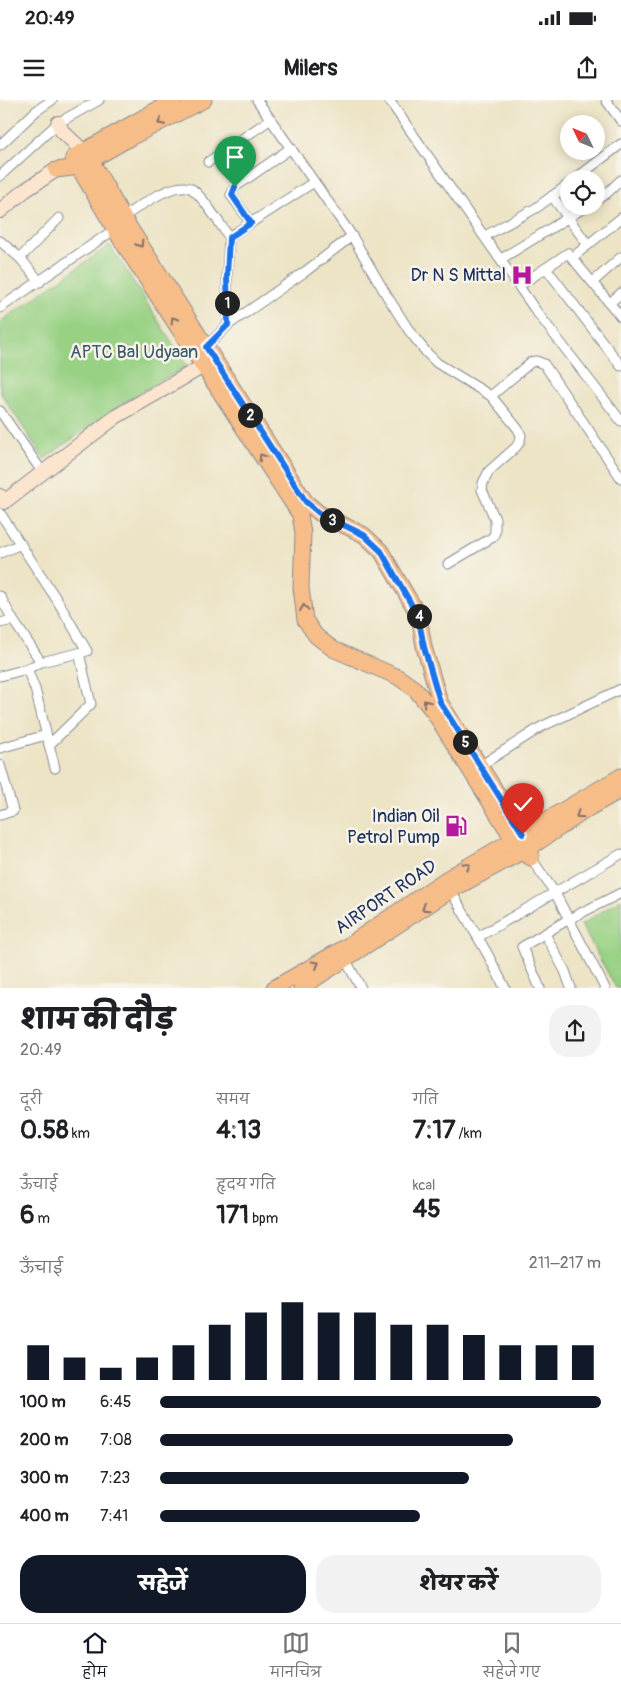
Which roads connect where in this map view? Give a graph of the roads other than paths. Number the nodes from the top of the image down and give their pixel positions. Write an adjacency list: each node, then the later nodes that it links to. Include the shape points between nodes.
1 (100, 100): 10 (street)
2 (174, 100): 14 (main road)
3 (204, 100): 14 (main road, one-way to 14)
4 (257, 100): 8 (street)
5 (389, 100): 32 (street)
6 (606, 100): 9 (street)
7 (47, 102): 12 (street)
8 (271, 119): 13 (street); 15 (street)
9 (621, 121)
10 (60, 127): 14 (street); 18 (street)
11 (621, 144): 17 (street)
12 (0, 145)
13 (291, 148): 20 (street); 30 (street, via 232,191)
14 (81, 159): 16 (main road); 29 (main road)
15 (208, 162)
16 (56, 170): 24 (street)
17 (587, 170)
18 (0, 176)
19 (621, 180): 22 (street)
20 (314, 182): 30 (street); 31 (street)
21 (560, 190): 23 (street)
22 (605, 195)
23 (552, 196): 28 (street); 32 (street)
24 (0, 211)
25 (575, 215): 28 (street)
26 (60, 218): 38 (street)
27 (621, 218): 35 (street)
28 (569, 219): 35 (street); 39 (street)
29 (119, 223): 33 (street, via 171,189 190,188); 41 (street); 49 (main road)
30 (251, 223): 33 (street)
31 (352, 236): 48 (street); 51 (street, via 410,332 426,352 437,363)
32 (485, 236): 39 (street)
33 (229, 238): 48 (street)
34 (0, 241): 38 (street)
35 (588, 245): 36 (street)
36 (573, 257): 40 (street, via 568,253); 42 (street)
37 (621, 257): 42 (street)
38 (20, 258): 41 (street)
39 (501, 259): 43 (street)
40 (546, 268): 43 (street); 50 (street)
41 (40, 282): 46 (street)
42 (593, 282): 45 (street)
43 (520, 286): 53 (street)
44 (621, 294): 45 (street)
45 (610, 303): 47 (street)
46 (0, 308)
47 (621, 317)
48 (228, 325): 49 (street)
49 (208, 358): 54 (street, via 117,416); 72 (main road, via 306,502 319,513 364,535 381,551 418,616 440,702); 77 (main road, one-way to 49, via 415,689 398,677 333,650 316,636 305,620 300,515)
50 (621, 366)
51 (490, 396): 55 (street, via 531,362 544,364); 59 (street, via 518,428 520,441 489,471 483,484 482,490 495,518 493,537)
52 (0, 411): 54 (street)
53 (621, 421)
54 (42, 473): 56 (street)
55 (621, 478)
56 (1, 504): 57 (street)
57 (21, 544): 58 (street); 63 (street, via 86,651)
58 (0, 553)
59 (448, 564)
60 (0, 596): 61 (street)
61 (13, 620): 62 (street); 64 (street)
62 (0, 623)
63 (79, 653): 64 (street); 69 (street, via 91,704)
64 (41, 662): 65 (street)
65 (27, 669): 66 (street); 68 (street)
66 (0, 676)
67 (621, 689): 72 (street, via 541,728)
68 (46, 735): 69 (street); 70 (street)
69 (49, 745): 73 (street)
70 (0, 748)
71 (0, 766): 76 (street, via 13,811)
72 (480, 766): 77 (main road)
73 (54, 768)
74 (621, 776): 77 (main road, AIRPORT ROAD)
75 (621, 790): 77 (main road, AIRPORT ROAD, one-way to 77)
76 (0, 815)
77 (524, 846): 79 (main road, AIRPORT ROAD); 80 (street)
78 (621, 854): 80 (street)
79 (448, 885): 84 (street); 85 (main road, AIRPORT ROAD, one-way to 85); 86 (main road, AIRPORT ROAD, one-way to 79)
80 (555, 892): 82 (street); 84 (street)
81 (621, 893): 82 (street)
82 (569, 920): 83 (street); 92 (street)
83 (545, 934): 90 (street, via 522,947); 91 (street)
84 (478, 937): 89 (street)
85 (345, 959): 87 (main road, AIRPORT ROAD); 88 (street)
86 (274, 988)
87 (301, 988)
88 (361, 988)
89 (505, 988)
90 (540, 988)
91 (571, 988)
92 (605, 988)

